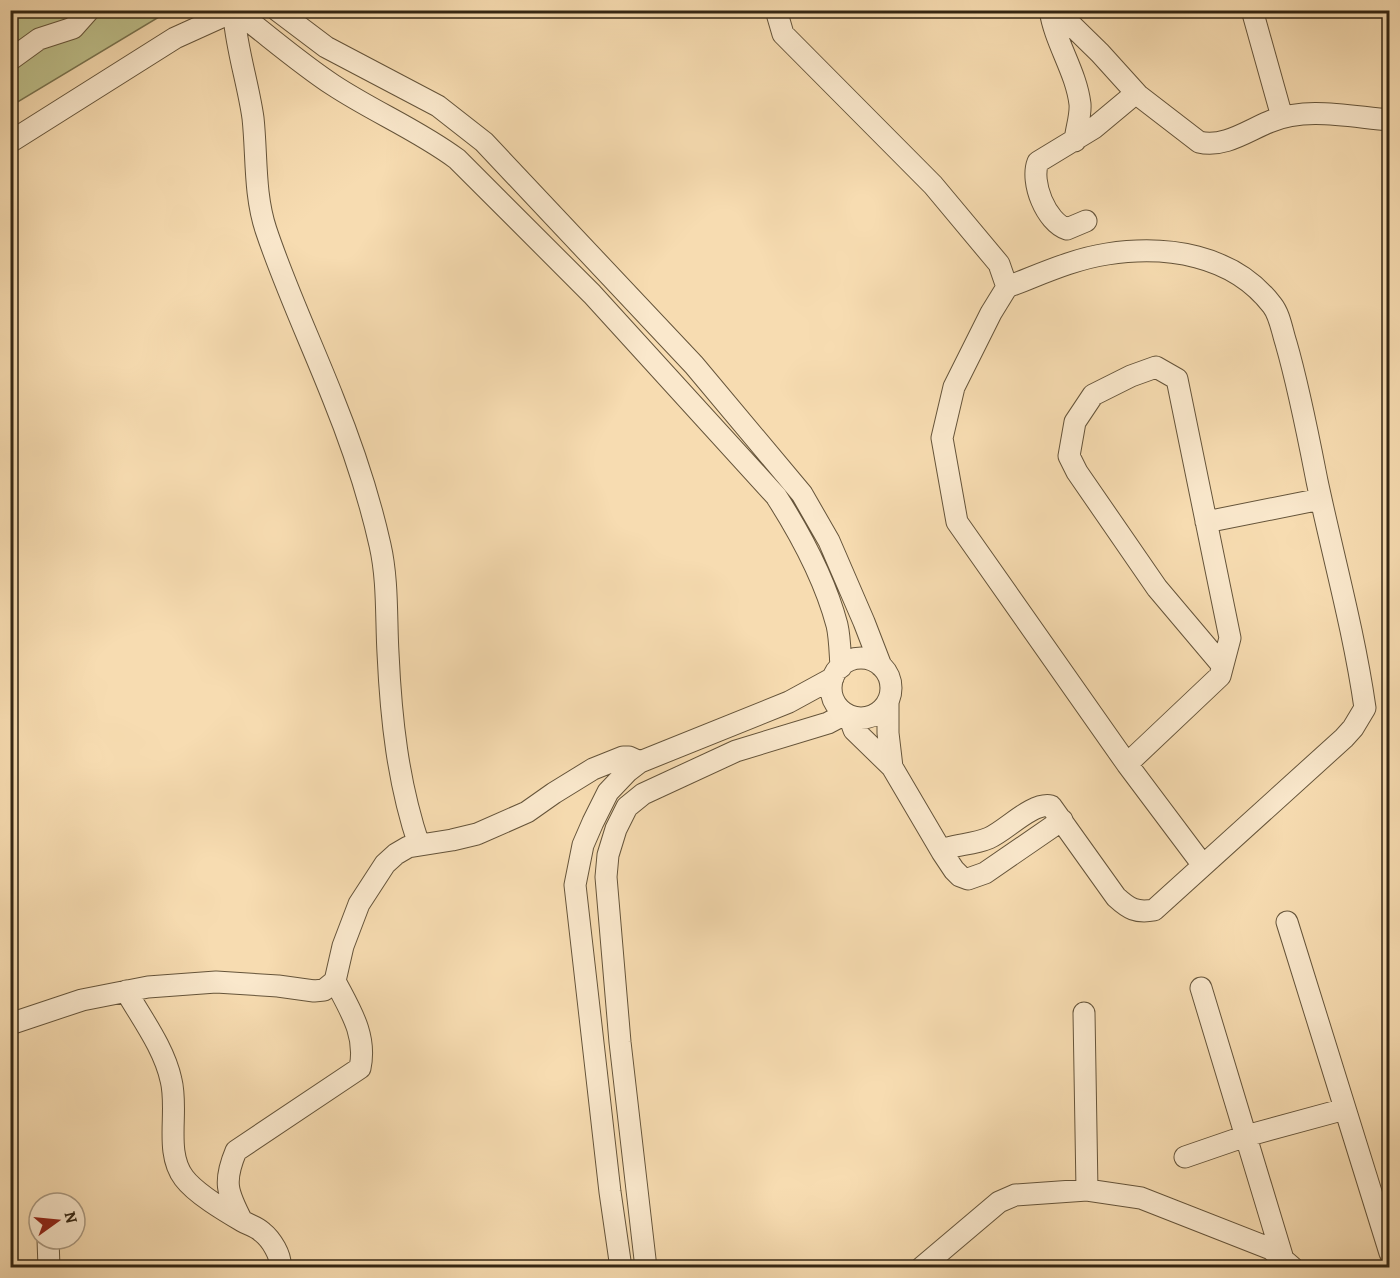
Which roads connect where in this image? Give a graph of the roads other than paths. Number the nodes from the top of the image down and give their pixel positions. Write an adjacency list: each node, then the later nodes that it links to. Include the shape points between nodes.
1 (89, 10): 10 (street, via 73,28 39,39)
2 (198, 10): 9 (street)
3 (277, 10): 21 (street, via 326,47 438,106 484,142 694,365 802,494 817,518)
4 (776, 10): 17 (street, via 783,34 933,185 999,264)
5 (1050, 10): 14 (street, via 1053,29 1078,94)
6 (1056, 10): 11 (street)
7 (1252, 10): 12 (street)
8 (235, 13): 9 (street); 22 (street, via 333,85 457,159 592,294 776,496 795,525 837,627); 29 (street, via 236,44 249,88 257,188 265,228 334,401 381,547 392,717 407,808)
9 (175, 38): 15 (street)
10 (10, 60)
11 (1136, 93): 12 (street, via 1199,142 1210,145); 14 (street)
12 (1282, 117): 13 (street, via 1312,114)
13 (1389, 120)
14 (1075, 141): 16 (street, via 1038,162 1036,178 1043,203 1061,227 1071,228)
15 (10, 142)
16 (1086, 221)
17 (1007, 287): 18 (street, via 1106,254 1160,250 1200,257 1243,277 1273,305 1277,315 1293,367); 26 (street, via 954,387 942,438 957,522)
18 (1321, 499): 19 (street); 31 (street, via 1365,708 1344,738)
19 (1206, 522): 20 (street, via 1230,638); 20 (street, via 1178,379 1156,367 1094,395 1074,422 1069,456 1157,588)
20 (1222, 665): 26 (street, via 1220,676)
21 (881, 666): 22 (street, via 861,658); 23 (street, via 890,682)
22 (837, 672): 24 (street, via 832,694); 25 (street, via 789,702)
23 (888, 701): 24 (street, via 872,716); 27 (street)
24 (847, 715): 27 (street, via 854,730); 49 (street, via 736,751 643,794 627,807 616,829 606,877)
25 (640, 762): 29 (street, via 623,757 593,769 527,812 477,834); 48 (street, via 608,792 583,845 575,885)
26 (1127, 764): 31 (street)
27 (892, 767): 30 (street)
28 (1062, 820): 30 (street, via 1051,806 1039,807 988,838); 30 (street, via 976,878 960,876); 31 (street, via 1100,876 1129,909 1154,910)
29 (419, 845): 33 (street, via 408,847 385,864 359,904)
30 (942, 852)
31 (1202, 864)
32 (1287, 922): 38 (street)
33 (335, 981): 35 (street, via 324,990 314,991 216,982); 42 (street, via 361,1039 360,1068 236,1151 228,1170 228,1186)
34 (1201, 987): 39 (street)
35 (126, 991): 37 (street, via 82,1000); 42 (street, via 159,1048 171,1080 174,1158 178,1169 190,1185)
36 (1084, 1013): 41 (street)
37 (10, 1024)
38 (1345, 1109): 39 (street); 44 (street)
39 (1246, 1136): 40 (street); 45 (street)
40 (1185, 1157)
41 (1087, 1190): 45 (street, via 1141,1198 1270,1250); 50 (street, via 1015,1195 999,1202)
42 (243, 1222): 47 (street, via 270,1240)
43 (48, 1251): 46 (street)
44 (1389, 1253)
45 (1288, 1263)
46 (49, 1268)
47 (279, 1268)
48 (621, 1268)
49 (646, 1268)
50 (921, 1268)

